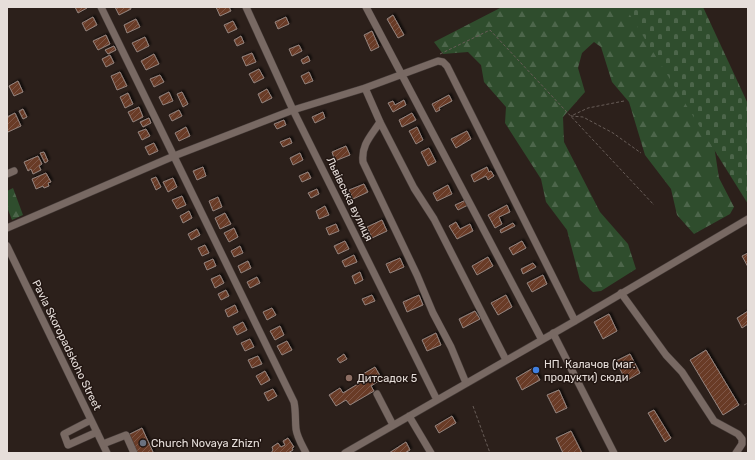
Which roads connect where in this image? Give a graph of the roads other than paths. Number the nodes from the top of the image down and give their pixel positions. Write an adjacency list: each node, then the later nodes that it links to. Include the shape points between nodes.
1 (101, 7): 8 (street)
2 (246, 7): 6 (street, Львівська вулиця)
3 (366, 7): 4 (street)
4 (402, 73): 5 (street); 13 (street, via 438,61 447,66); 15 (street)
5 (365, 88): 6 (street); 7 (street)
6 (293, 110): 8 (street); 19 (street, Львівська вулиця)
7 (380, 122): 16 (street); 17 (street, via 364,145 363,162)
8 (174, 156): 10 (street); 27 (street, via 294,402 298,438)
9 (748, 219): 12 (street)
10 (7, 228)
11 (7, 246): 21 (street, Pavla Skoropadskoho Street)
12 (621, 293): 13 (street); 31 (street, via 666,355 682,372 714,421 738,434 742,439)
13 (575, 321): 14 (street)
14 (554, 333): 15 (street); 30 (street)
15 (542, 340): 16 (street)
16 (506, 360): 17 (street)
17 (466, 383): 19 (street)
18 (376, 394): 22 (street)
19 (437, 400): 20 (street)
20 (409, 416): 22 (street); 29 (street)
21 (91, 420): 23 (street, Pavla Skoropadskoho Street); 23 (street, via 64,434 68,444)
22 (393, 425): 28 (street)
23 (97, 432): 24 (street, Pavla Skoropadskoho Street)
24 (103, 444): 25 (street, Pavla Skoropadskoho Street); 26 (street, via 126,435)
25 (107, 453)
26 (134, 453)
27 (306, 453)
28 (345, 453)
29 (431, 453)
30 (614, 453)
31 (736, 453)

